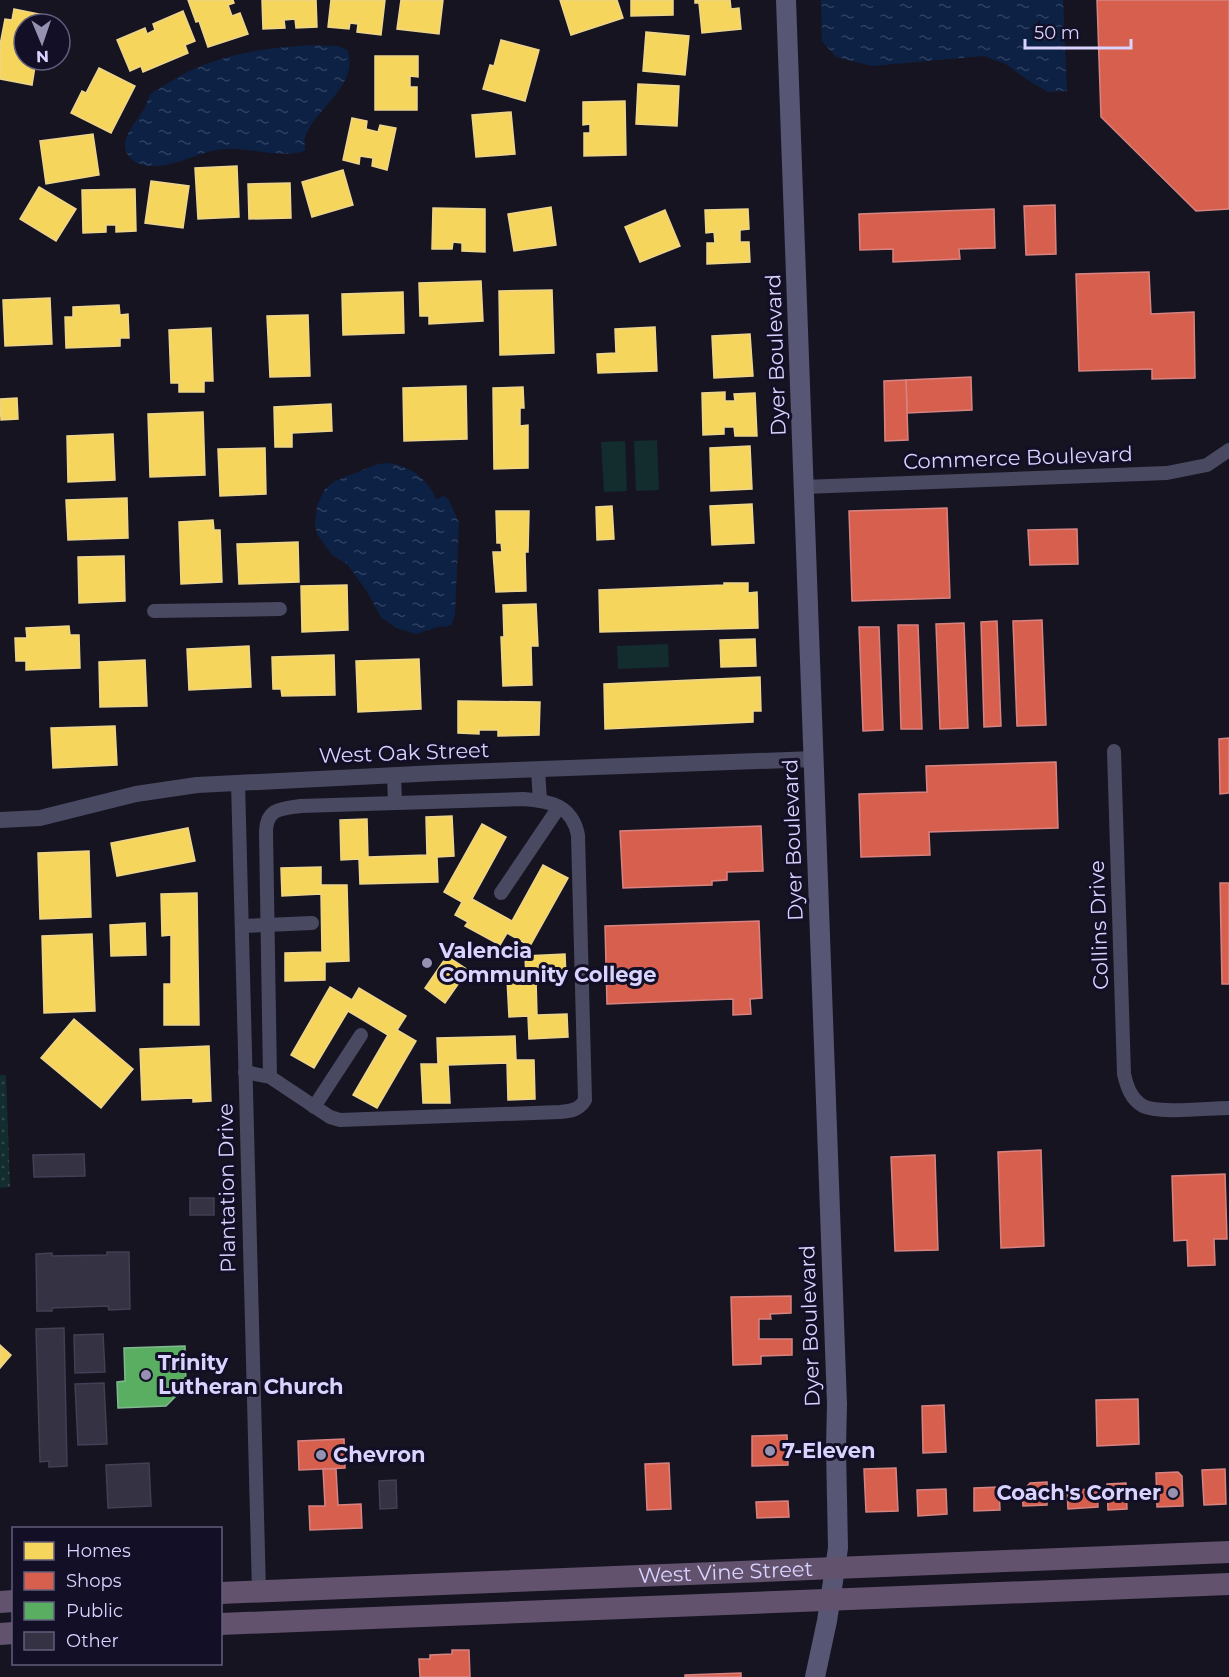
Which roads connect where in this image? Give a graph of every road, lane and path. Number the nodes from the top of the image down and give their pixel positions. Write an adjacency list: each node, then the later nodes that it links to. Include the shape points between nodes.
1 (786, 0): 3 (main road, Dyer Boulevard)
2 (1229, 450): 3 (street, Commerce Boulevard, via 1207,465 1167,473)
3 (804, 487): 7 (main road, Dyer Boulevard)
4 (280, 609): 5 (street)
5 (154, 611)
6 (1114, 751): 23 (street, Collins Drive, via 1127,1087 1144,1106 1161,1110)
7 (814, 759): 8 (street, West Oak Street); 25 (main road, Dyer Boulevard, via 837,1404)
8 (538, 770): 9 (street, West Oak Street); 11 (street)
9 (394, 775): 10 (street, West Oak Street); 12 (street)
10 (238, 782): 14 (street, West Oak Street, via 165,789 40,818); 18 (street, Plantation Drive)
11 (540, 801): 12 (street); 13 (street)
12 (395, 803): 17 (street, via 300,806 278,809 270,815 266,820)
13 (559, 807): 15 (street); 22 (street, via 571,815 578,835 585,1100 581,1106 560,1112 352,1121 330,1117)
14 (0, 820)
15 (501, 893)
16 (312, 923): 17 (street)
17 (267, 925): 18 (street); 21 (street)
18 (242, 926): 20 (street, Plantation Drive)
19 (361, 1035): 22 (street)
20 (245, 1072): 21 (street); 28 (street, Plantation Drive)
21 (270, 1077): 22 (street)
22 (314, 1107)
23 (1229, 1108)
24 (1229, 1552): 25 (highway, West Vine Street)
25 (835, 1569): 27 (highway, West Vine Street); 30 (main road, Dyer Boulevard)
26 (1229, 1584): 30 (highway, West Vine Street)
27 (351, 1588): 28 (highway, West Vine Street); 31 (highway, via 327,1604)
28 (259, 1592): 29 (highway, West Vine Street); 32 (highway, via 255,1603)
29 (222, 1593)
30 (830, 1600): 31 (highway, West Vine Street); 33 (main road, Dyer Boulevard)
31 (322, 1620): 32 (highway, West Vine Street)
32 (222, 1624)
33 (815, 1677)

